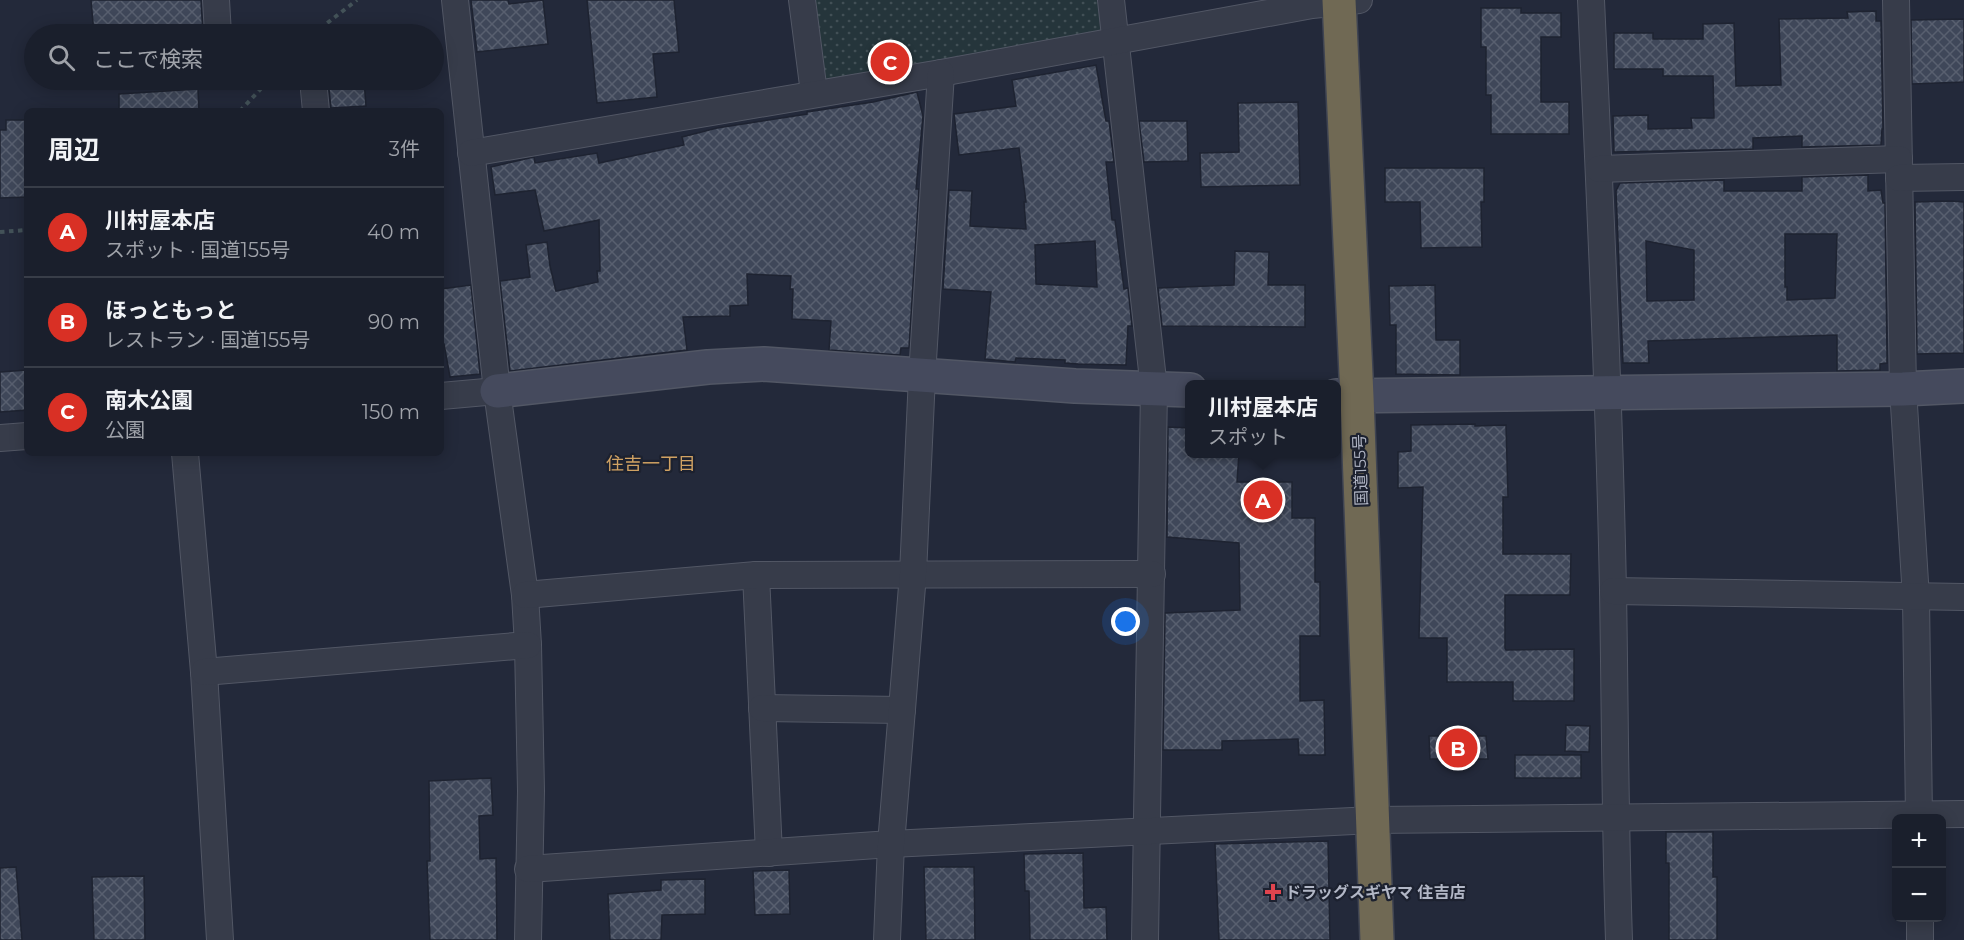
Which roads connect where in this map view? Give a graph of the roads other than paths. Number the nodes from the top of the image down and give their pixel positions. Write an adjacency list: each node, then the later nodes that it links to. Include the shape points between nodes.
1 (216, 0): 8 (street)
2 (455, 0): 14 (street)
3 (802, 0): 12 (street)
4 (1111, 0): 9 (street)
5 (1346, 0): 9 (street); 26 (highway, 国道155号)
6 (1591, 0): 16 (street)
7 (1896, 0): 15 (street)
8 (217, 24)
9 (1116, 41): 10 (street); 20 (street)
10 (941, 73): 12 (street); 18 (street)
11 (314, 90): 13 (street)
12 (814, 93): 14 (street)
13 (316, 108)
14 (471, 153): 23 (street)
15 (1899, 168): 16 (street); 17 (street); 21 (street)
16 (1599, 169): 24 (street)
17 (1964, 177)
18 (922, 376): 20 (street); 23 (street, via 764,364); 30 (street)
19 (1964, 386): 21 (street)
20 (1154, 389): 22 (street); 31 (street)
21 (1903, 389): 24 (street); 36 (street)
22 (1185, 390)
23 (496, 391): 25 (street); 34 (street)
24 (1608, 394): 26 (street); 33 (street)
25 (444, 396)
26 (1347, 397): 46 (highway, 国道155号)
27 (24, 436): 28 (street)
28 (0, 438)
29 (185, 456): 38 (street)
30 (914, 574): 31 (street); 32 (street); 40 (street)
31 (1152, 574): 47 (street)
32 (756, 575): 34 (street); 39 (street)
33 (1613, 591): 36 (street); 45 (street)
34 (525, 596): 37 (street)
35 (1964, 597): 36 (street)
36 (1916, 598): 41 (street)
37 (528, 645): 38 (street); 50 (street)
38 (204, 672): 52 (street)
39 (762, 708): 40 (street); 49 (street)
40 (902, 710): 48 (street)
41 (1919, 814)
42 (1964, 814): 43 (street)
43 (1946, 815)
44 (1892, 816): 45 (street)
45 (1615, 819): 46 (street); 57 (street)
46 (1373, 820): 47 (street); 56 (highway, 国道155号)
47 (1146, 831): 48 (street); 55 (street)
48 (891, 844): 49 (street); 54 (street)
49 (770, 852): 50 (street)
50 (528, 868): 53 (street)
51 (1920, 922): 58 (street)
52 (220, 940)
53 (528, 940)
54 (886, 940)
55 (1145, 940)
56 (1377, 940)
57 (1619, 940)
58 (1920, 940)

